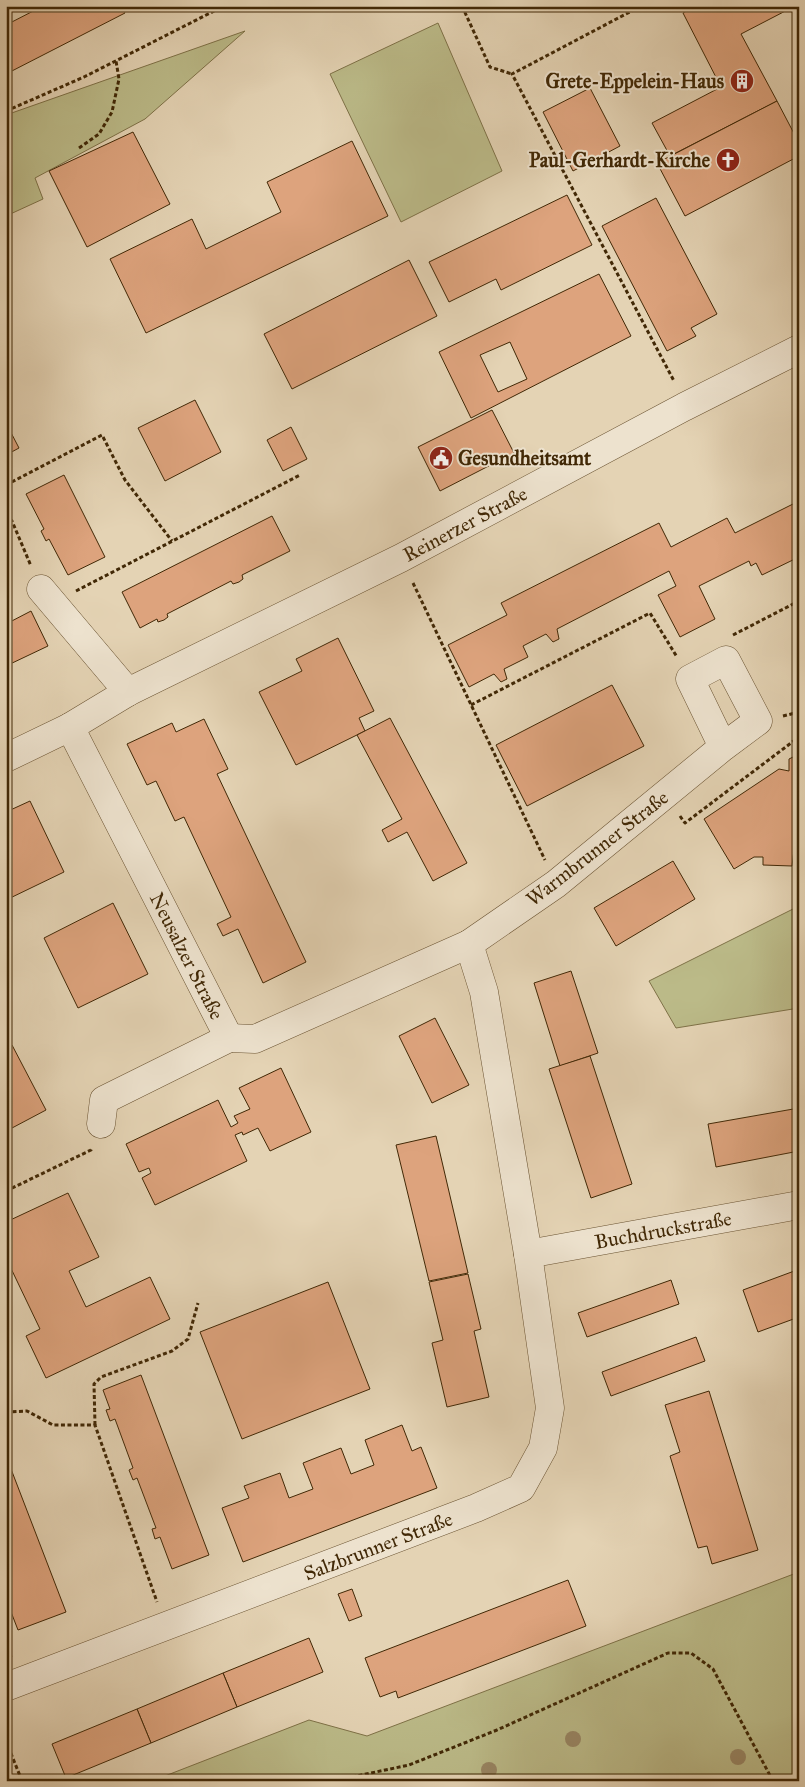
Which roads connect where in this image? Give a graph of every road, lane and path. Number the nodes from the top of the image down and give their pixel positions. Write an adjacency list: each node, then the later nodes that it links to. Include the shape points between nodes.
1 (220, 6): 4 (path)
2 (462, 6): 7 (path, via 490,67)
3 (641, 6): 7 (path)
4 (116, 61): 8 (path); 9 (path, via 119,79 112,112 99,134)
5 (797, 65): 6 (path)
6 (799, 70)
7 (512, 74): 11 (path)
8 (6, 110)
9 (79, 148)
10 (799, 349): 11 (street, Reinerzer Straße)
11 (687, 406): 16 (street, Reinerzer Straße)
12 (300, 475): 15 (path)
13 (6, 485): 15 (path, via 102,434 125,480)
14 (6, 514): 17 (path)
15 (172, 542): 17 (path)
16 (401, 558): 21 (street, Reinerzer Straße); 22 (path)
17 (46, 596): 21 (street)
18 (799, 601): 19 (path, via 719,642)
19 (726, 660): 20 (street); 25 (street, Warmbrunner Straße, via 758,721)
20 (690, 679): 22 (path, via 650,613); 25 (street)
21 (128, 692): 23 (street, Reinerzer Straße)
22 (471, 705): 28 (path)
23 (70, 727): 26 (street, Reinerzer Straße); 30 (street, Neusalzer Straße)
24 (799, 737): 27 (path, via 685,823)
25 (723, 747): 27 (street, Warmbrunner Straße)
26 (6, 758)
27 (664, 795): 28 (street, Warmbrunner Straße)
28 (556, 884): 29 (street, Warmbrunner Straße)
29 (469, 944): 30 (street, Warmbrunner Straße, via 255,1039); 34 (street, via 484,992)
30 (229, 1038): 31 (street, Neusalzer Straße, via 104,1100)
31 (101, 1124): 32 (path, via 91,1150)
32 (6, 1191)
33 (799, 1205): 34 (street, Buchdruckstraße)
34 (528, 1254): 38 (street, Salzbrunner Straße, via 550,1408 543,1448 521,1488)
35 (198, 1303): 37 (path, via 188,1339 172,1351 101,1377 94,1384)
36 (6, 1412): 37 (path, via 27,1411 53,1425)
37 (95, 1425): 38 (path)
38 (166, 1626): 39 (street, Salzbrunner Straße)
39 (6, 1687)
40 (6, 1741): 41 (path)
41 (22, 1781)
42 (333, 1781): 43 (path, via 409,1766 668,1653 691,1653 713,1669)
43 (773, 1781)

